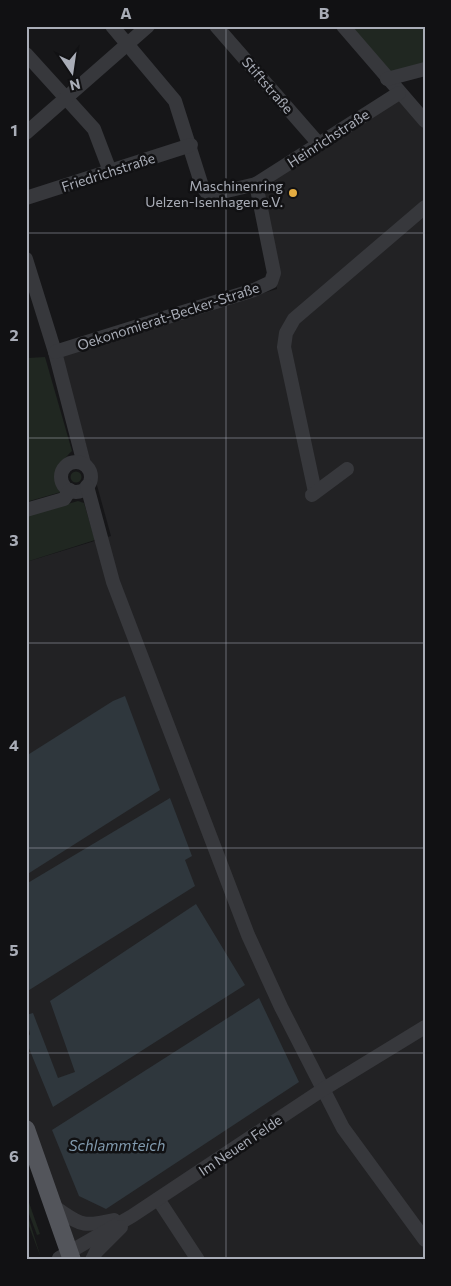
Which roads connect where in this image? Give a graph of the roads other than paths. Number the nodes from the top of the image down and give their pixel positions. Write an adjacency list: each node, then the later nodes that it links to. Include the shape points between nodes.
1 (112, 26): 5 (street)
2 (148, 26): 5 (street)
3 (216, 26): 14 (street, Stiftstraße)
4 (343, 26): 8 (street)
5 (127, 44): 11 (street); 15 (street, via 175,101)
6 (26, 54): 11 (street)
7 (420, 70): 8 (street); 9 (street)
8 (388, 79): 10 (street)
9 (425, 83)
10 (399, 93): 12 (street); 14 (street, Heinrichstraße)
11 (66, 98): 13 (street); 16 (street, via 94,129)
12 (425, 121)
13 (26, 133)
14 (319, 144): 17 (street, Heinrichstraße)
15 (191, 145): 16 (street, Friedrichstraße); 17 (street, Heinrichstraße, via 202,186 207,193)
16 (110, 171): 18 (street, Friedrichstraße)
17 (256, 184): 21 (street, Oekonomierat-Becker-Straße, via 274,273 270,282 254,290)
18 (26, 198)
19 (425, 207): 23 (street, via 294,319 286,333 284,347 314,493)
20 (26, 259): 21 (street)
21 (55, 352): 22 (street)
22 (84, 464): 24 (street, via 72,463 62,472 62,481); 25 (street, via 90,474)
23 (347, 468)
24 (70, 490): 25 (street); 26 (street, via 64,499)
25 (89, 492): 28 (street, via 113,582 248,935)
26 (26, 510)
27 (425, 1027): 28 (street, Im Neuen Felde)
28 (322, 1090): 31 (street, Im Neuen Felde); 34 (street, via 343,1128)
29 (26, 1129): 32 (main road)
30 (26, 1162): 35 (main road)
31 (158, 1199): 33 (street, Im Neuen Felde); 37 (street)
32 (53, 1206): 33 (street, Im Neuen Felde, via 76,1222 91,1226); 35 (main road)
33 (132, 1216): 35 (street, Im Neuen Felde); 36 (street, Im Neuen Felde)
34 (425, 1240)
35 (65, 1257)
36 (92, 1260)
37 (198, 1260)

